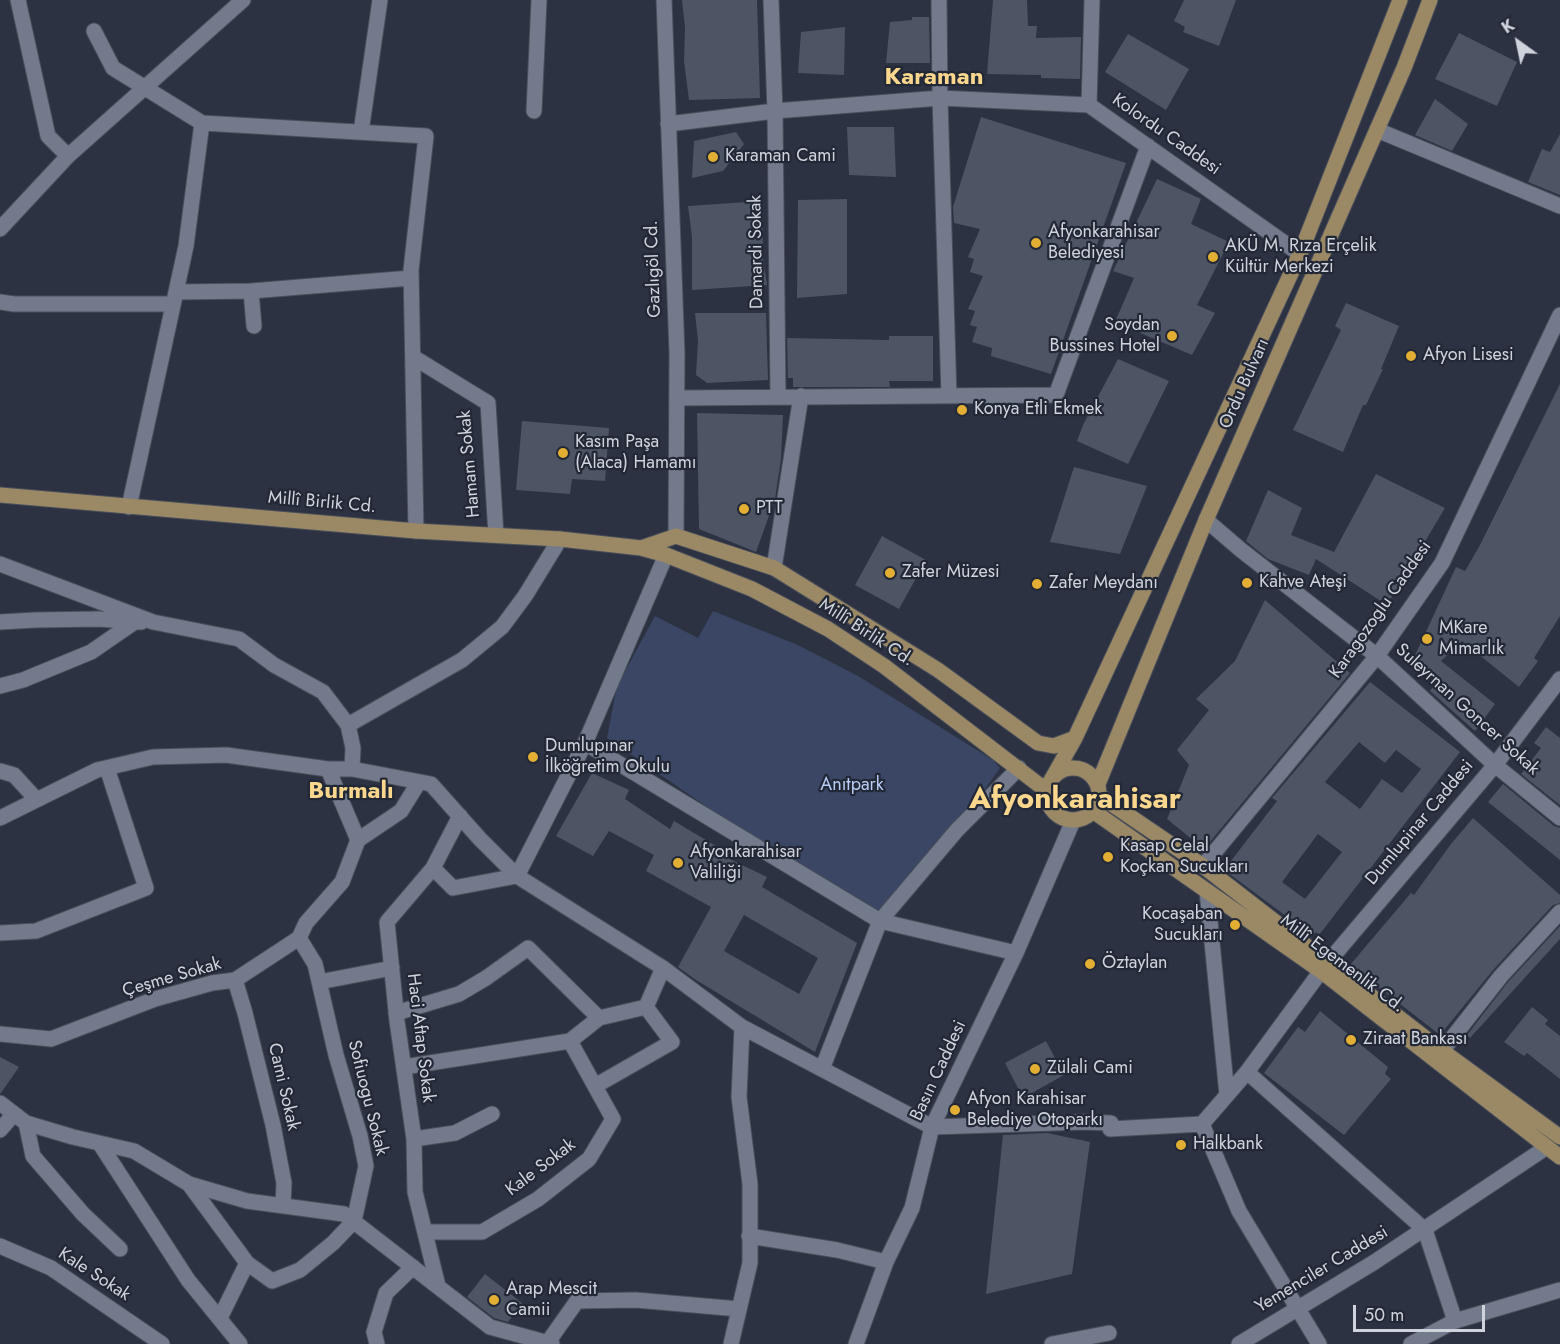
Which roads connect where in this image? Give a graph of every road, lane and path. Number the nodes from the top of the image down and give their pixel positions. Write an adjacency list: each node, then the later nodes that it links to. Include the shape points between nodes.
1 (18, 0): 23 (street, via 48,136)
2 (243, 0): 11 (street)
3 (380, 0): 21 (street)
4 (539, 0): 16 (street)
5 (664, 0): 19 (street, Gazlıgöl Cd.)
6 (771, 0): 17 (street, Damardi Sokak)
7 (939, 0): 14 (street)
8 (1092, 0): 15 (street)
9 (1400, 0): 26 (main road, Ordu Bulvarı)
10 (1430, 0): 20 (main road, Ordu Bulvarı)
11 (226, 6): 13 (street)
12 (93, 31): 13 (street, via 113,68)
13 (144, 88): 18 (street); 23 (street)
14 (940, 98): 15 (street, Kolordu Caddesi); 17 (street, Kolordu Caddesi); 36 (street)
15 (1089, 105): 22 (street, Kolordu Caddesi)
16 (534, 111)
17 (775, 111): 19 (street, Kolordu Caddesi); 34 (street, Damardi Sokak)
18 (202, 123): 21 (street); 29 (street)
19 (669, 124): 37 (street, Gazlıgöl Cd.)
20 (1377, 129): 24 (street); 40 (main road, Ordu Bulvarı)
21 (361, 132): 27 (street, via 426,136)
22 (1148, 146): 26 (street, Kolordu Caddesi); 36 (street, via 1056,394)
23 (68, 156): 25 (street)
24 (1560, 206)
25 (0, 229)
26 (1299, 254): 56 (main road, Ordu Bulvarı)
27 (411, 278): 28 (street); 33 (street)
28 (250, 291): 29 (street); 32 (street)
29 (175, 298): 30 (street); 39 (street)
30 (0, 302)
31 (1560, 315): 52 (street, Karagozoglu Caddesi, via 1442,563)
32 (254, 326)
33 (413, 357): 41 (street); 42 (street, Hamam Sokak, via 488,403)
34 (778, 396): 35 (street); 37 (street)
35 (801, 396): 36 (street); 48 (street)
36 (949, 396)
37 (678, 398): 43 (street, Gazlıgöl Cd.)
38 (0, 495): 39 (main road, Millî Birlik Cd.)
39 (129, 507): 41 (main road, Millî Birlik Cd.)
40 (1206, 520): 52 (street, Suleyrnan Goncer Sokak); 66 (main road, Ordu Bulvarı)
41 (416, 531): 42 (main road, Millî Birlik Cd.)
42 (496, 535): 44 (main road, Millî Birlik Cd.)
43 (676, 536): 45 (main road, Millî Birlik Cd.); 46 (main road); 48 (main road, Millî Birlik Cd.)
44 (560, 539): 45 (main road, Millî Birlik Cd.); 55 (street, via 502,627 462,660)
45 (641, 548): 46 (main road, Millî Birlik Cd.)
46 (666, 555): 57 (street); 60 (main road, Millî Birlik Cd., via 752,589 828,629 884,666)
47 (0, 564): 51 (street)
48 (774, 568): 56 (main road, Millî Birlik Cd., via 938,670 1038,744 1054,746)
49 (136, 621): 50 (street); 51 (street); 54 (street, via 91,652)
50 (0, 622)
51 (153, 622): 55 (street, via 239,639 274,665 323,692)
52 (1377, 656): 58 (street, Suleyrnan Goncer Sokak); 74 (street, Karagozoglu Caddesi)
53 (1560, 679): 58 (street, Dumlupinar Caddesi)
54 (0, 686)
55 (348, 725): 61 (street)
56 (1075, 738): 65 (main road, Ordu Bulvarı)
57 (585, 743): 76 (street); 79 (street)
58 (1495, 765): 71 (street, Suleyrnan Goncer Sokak); 83 (street, Dumlupinar Caddesi)
59 (107, 768): 62 (street, via 153,757 226,755); 67 (street); 80 (street, via 146,888 36,931)
60 (1019, 768): 65 (main road, Millî Birlik Cd.); 79 (street, via 957,830)
61 (352, 769): 62 (street); 64 (street)
62 (328, 770): 73 (street)
63 (0, 771): 67 (street, via 14,775)
64 (419, 782): 69 (street, via 431,784); 73 (street, via 401,811)
65 (1050, 784): 66 (main road, via 1060,771 1078,768 1086,771); 72 (main road, via 1051,808)
66 (1099, 790): 68 (main road); 74 (main road, Millî Egemenlik Cd.)
67 (36, 799): 70 (street)
68 (1093, 811): 72 (main road); 77 (main road, Millî Egemenlik Cd.)
69 (460, 816): 75 (street, Haci Aftap Sokak); 76 (street)
70 (0, 818)
71 (1560, 818)
72 (1073, 821): 82 (street, Basın Caddesi)
73 (358, 840): 81 (street, Çeşme Sokak, via 342,882 306,923)
74 (1203, 866): 83 (main road, Millî Egemenlik Cd.)
75 (433, 868): 76 (street, via 453,888); 84 (street, Haci Aftap Sokak, via 387,922)
76 (517, 876): 85 (street)
77 (1208, 891): 83 (main road, Millî Egemenlik Cd.); 99 (street)
78 (1560, 912): 94 (street, via 1501,976)
79 (880, 921): 82 (street); 96 (street)
80 (0, 933)
81 (299, 938): 86 (street, Çeşme Sokak); 87 (street, Sofiuogu Sokak, via 315,964)
82 (1017, 953): 104 (street, Basın Caddesi)
83 (1325, 966): 94 (main road, Millî Egemenlik Cd.); 97 (street, Dumlupinar Caddesi); 109 (main road, Millî Egemenlik Cd.)
84 (392, 968): 87 (street); 89 (street, Haci Aftap Sokak)
85 (663, 968): 88 (street); 91 (street)
86 (235, 980): 92 (street, Çeşme Sokak, via 154,999 51,1039); 112 (street, Cami Sokak, via 273,1125 285,1183)
87 (319, 982): 113 (street, Sofiuogu Sokak, via 366,1166)
88 (646, 1007): 90 (street); 98 (street, via 672,1042)
89 (396, 1013): 90 (street, via 459,994 528,948); 95 (street, Haci Aftap Sokak)
90 (599, 1018): 93 (street)
91 (742, 1027): 96 (street); 116 (street, via 739,1097 750,1184)
92 (0, 1034)
93 (570, 1041): 95 (street); 98 (street, Kale Sokak)
94 (1442, 1051): 106 (main road, Millî Egemenlik Cd.)
95 (404, 1067): 107 (street, Haci Aftap Sokak)
96 (822, 1069): 104 (street)
97 (1247, 1072): 99 (street, Dumlupinar Caddesi); 114 (street)
98 (595, 1086): 115 (street, Kale Sokak, via 613,1119 589,1159 538,1199 483,1232)
99 (1227, 1095): 103 (street, Dumlupinar Caddesi)
100 (0, 1103): 102 (street)
101 (492, 1114): 107 (street, via 454,1133)
102 (20, 1118): 105 (street); 108 (street); 118 (street, via 33,1156)
103 (1202, 1124): 104 (street, via 1111,1126 1084,1122); 125 (street, via 1239,1211)
104 (932, 1127): 119 (street, Basın Caddesi, via 912,1208)
105 (0, 1130)
106 (1560, 1137)
107 (414, 1139): 115 (street, Haci Aftap Sokak, via 415,1192)
108 (100, 1143): 111 (street, via 134,1151); 126 (street, via 188,1280)
109 (1547, 1147): 110 (main road, Millî Egemenlik Cd.); 114 (street, Yemenciler Caddesi)
110 (1560, 1157)
111 (189, 1184): 112 (street, via 247,1201); 120 (street)
112 (283, 1205): 113 (street, via 345,1214)
113 (354, 1221): 120 (street, via 300,1269 272,1281); 121 (street)
114 (1425, 1230): 125 (street, Yemenciler Caddesi); 127 (street)
115 (425, 1232): 122 (street, Haci Aftap Sokak)
116 (749, 1236): 119 (street); 124 (street, via 750,1263)
117 (0, 1246): 132 (street, Kale Sokak, via 51,1268)
118 (120, 1250)
119 (886, 1262): 130 (street, Basın Caddesi)
120 (247, 1263): 126 (street)
121 (413, 1267): 122 (street); 134 (street, via 386,1293 374,1332)
122 (438, 1286): 129 (street, via 490,1327)
123 (1560, 1290): 127 (street)
124 (739, 1309): 129 (street, via 636,1300 577,1301); 135 (street)
125 (1297, 1309): 137 (street, Yemenciler Caddesi); 138 (street)
126 (220, 1318): 133 (street)
127 (1455, 1321): 131 (street)
128 (1109, 1333): 136 (street)
129 (550, 1343)
130 (863, 1343)
131 (1415, 1343)
132 (162, 1344)
133 (240, 1344)
134 (377, 1344)
135 (731, 1344)
136 (1052, 1344)
137 (1239, 1344)
138 (1319, 1344)

